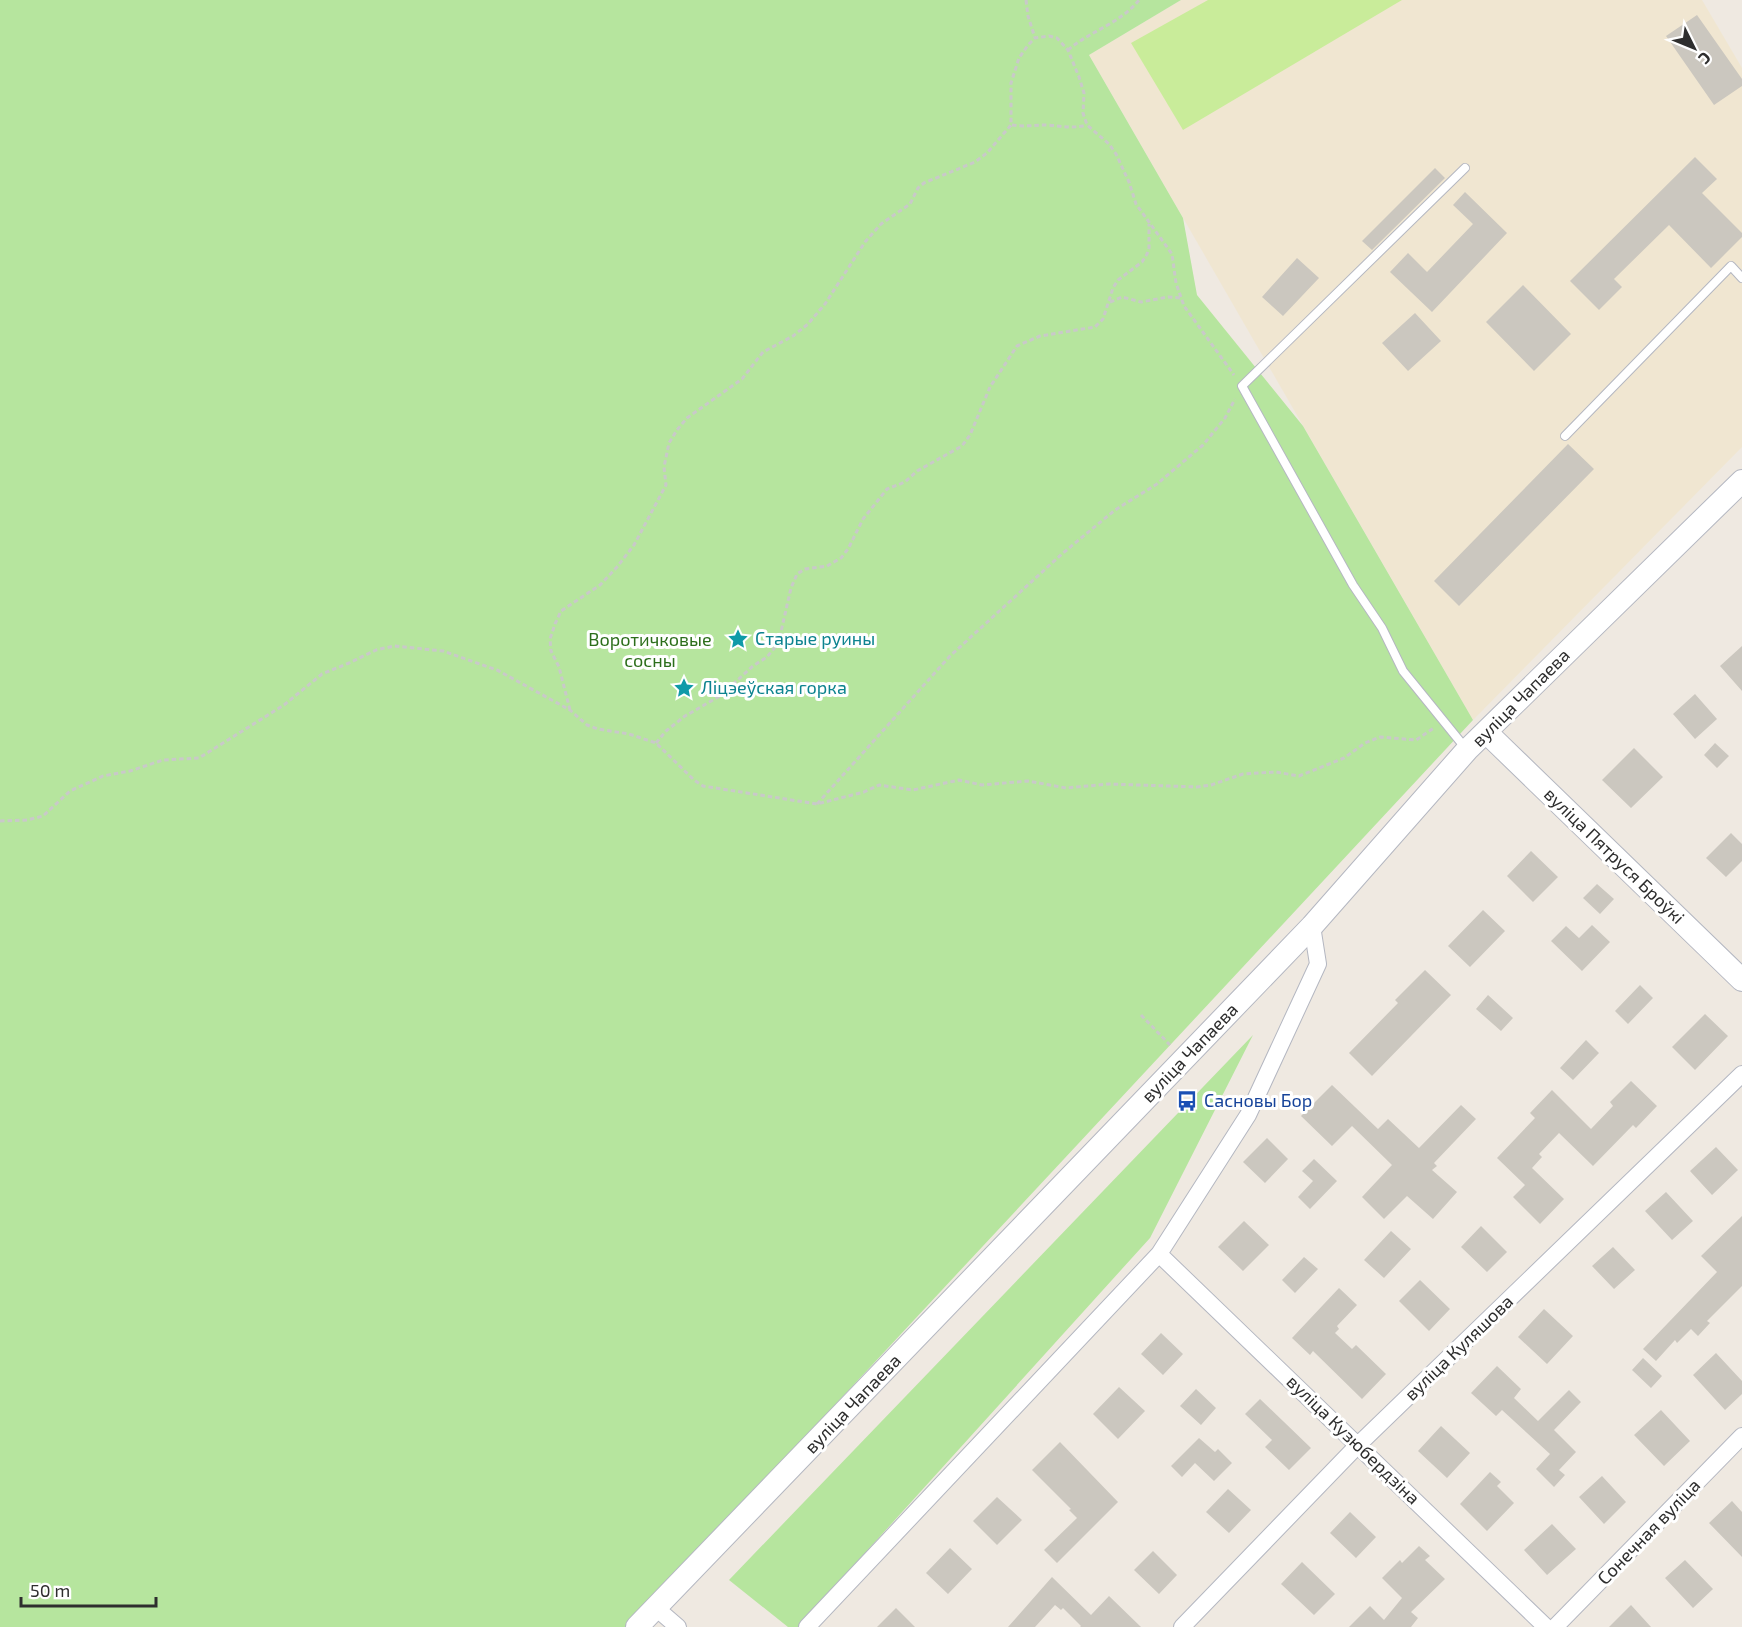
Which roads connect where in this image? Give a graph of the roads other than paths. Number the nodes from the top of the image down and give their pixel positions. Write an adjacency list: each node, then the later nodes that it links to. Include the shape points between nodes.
1 (1465, 168): 6 (lane, via 1242,386 1403,670)
2 (1742, 278): 3 (lane, via 1731,266)
3 (1565, 436)
4 (1742, 481): 5 (main road, вуліца Чапаева)
5 (1486, 732): 6 (main road, вуліца Чапаева); 8 (main road, вуліца Пятруся Броўкі)
6 (1467, 750): 7 (main road, вуліца Чапаева)
7 (1312, 926): 10 (street, via 1318,964 1248,1115); 13 (main road, вуліца Чапаева)
8 (1742, 980)
9 (1742, 1074): 12 (street, вуліца Куляшова)
10 (1159, 1254): 12 (street, вуліца Кузюбердзіна); 16 (street)
11 (1742, 1436): 19 (street, Сонечная вуліца)
12 (1358, 1445): 17 (street, вуліца Куляшова); 18 (street, вуліца Кузюбердзіна)
13 (656, 1608): 14 (main road, вуліца Чапаева); 15 (street)
14 (637, 1627)
15 (678, 1627)
16 (807, 1627)
17 (1182, 1627)
18 (1546, 1627)
19 (1555, 1627)

